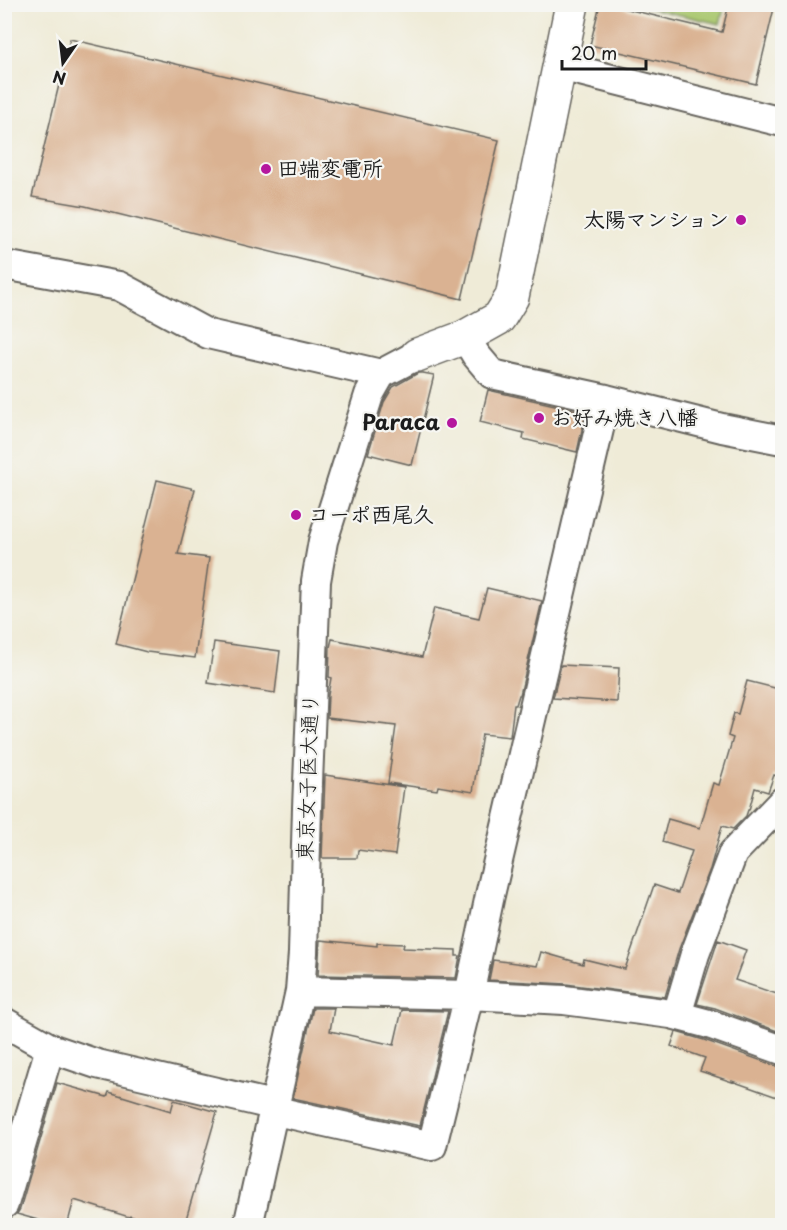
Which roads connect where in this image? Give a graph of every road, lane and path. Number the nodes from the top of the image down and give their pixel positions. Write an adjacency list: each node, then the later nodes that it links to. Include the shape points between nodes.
1 (572, 4): 2 (street)
2 (560, 66): 3 (street); 5 (street, via 512,297 499,318)
3 (783, 122)
4 (4, 265): 7 (street, via 119,286 208,334)
5 (465, 337): 6 (street); 8 (street, via 492,374)
6 (417, 355): 7 (street)
7 (381, 374): 11 (street, 東京女子医大通り, via 369,395 323,541 316,581)
8 (606, 399): 9 (street); 12 (street)
9 (783, 440)
10 (783, 802): 13 (street, via 733,854 695,954)
11 (300, 991): 12 (street); 17 (street, 東京女子医大通り)
12 (469, 995): 13 (street, via 564,1000); 17 (street, via 432,1146)
13 (677, 1015): 16 (street)
14 (4, 1022): 15 (street)
15 (50, 1048): 17 (street, via 97,1064); 18 (street)
16 (783, 1050)
17 (275, 1108): 19 (street, 東京女子医大通り)
18 (4, 1204)
19 (248, 1226)

